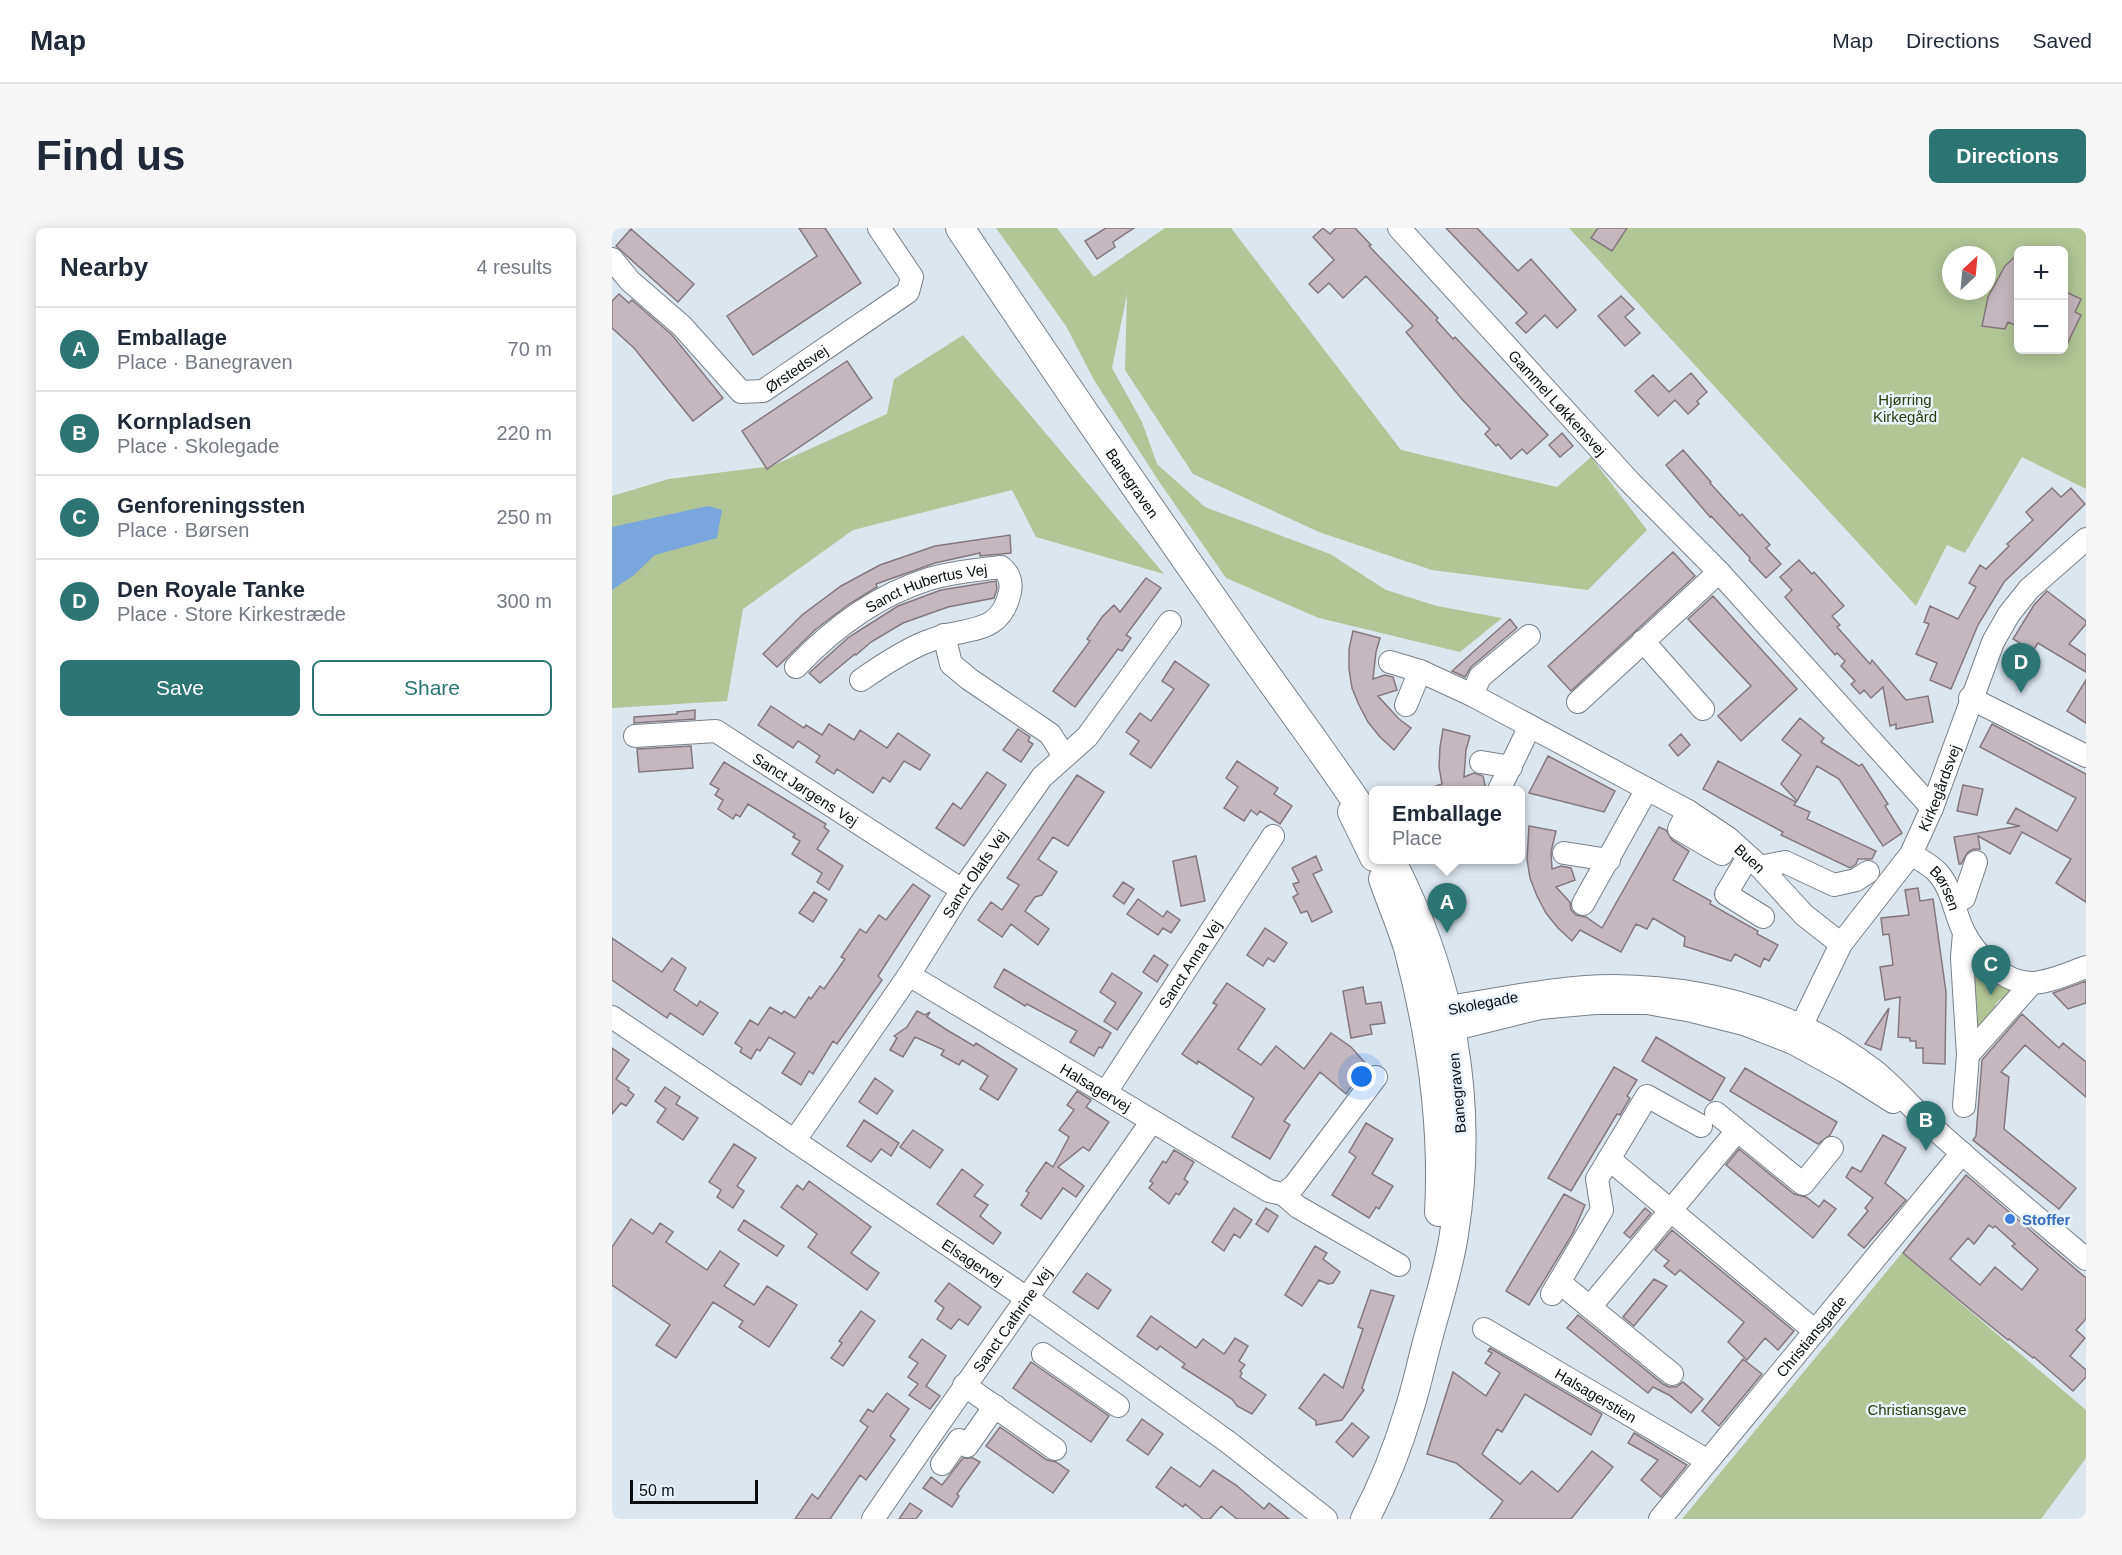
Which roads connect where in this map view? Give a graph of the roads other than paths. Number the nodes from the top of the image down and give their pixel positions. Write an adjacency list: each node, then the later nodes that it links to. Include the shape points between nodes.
1 (879, 228): 4 (street, Ørstedsvej, via 912,277 908,292 763,391 741,392 682,326 630,281)
2 (960, 228): 21 (main road, Banegraven)
3 (1399, 228): 6 (street, Gammel Løkkensvej, via 1629,481)
4 (612, 259)
5 (2086, 539): 16 (street, Kirkegårdsvej, via 2029,589 2009,614 1993,642)
6 (1719, 572): 10 (street); 29 (street, Gammel Løkkensvej)
7 (1170, 622): 24 (street, Sanct Olafs Vej, via 1087,737)
8 (944, 635): 12 (street, Sanct Hubertus Vej, via 981,629 1000,616 1011,585 1006,571 1001,567 965,571 929,579 890,595 839,628); 14 (street, Sanct Hubertus Vej, via 895,657); 24 (street, via 951,664 1050,734)
9 (1529, 636): 15 (street, via 1480,677)
10 (1643, 641): 17 (street); 19 (street)
11 (1390, 662): 13 (street, Buen)
12 (796, 667)
13 (1420, 671): 15 (street, Buen); 18 (street)
14 (861, 680)
15 (1472, 695): 20 (street, Buen)
16 (1971, 698): 23 (street); 29 (street, Kirkegårdsvej)
17 (1578, 702)
18 (1406, 705)
19 (1703, 709)
20 (1530, 726): 26 (street); 28 (street, Buen)
21 (1308, 735): 31 (main road, Banegraven); 33 (main road, Banegraven, via 1348,802)
22 (635, 736): 43 (street, Sanct Jørgens Vej, via 716,731)
23 (2085, 753)
24 (1064, 756): 43 (street, Sanct Olafs Vej, via 1042,777)
25 (1481, 762): 26 (street)
26 (1511, 767): 27 (street)
27 (1501, 786)
28 (1647, 789): 30 (street, Buen); 37 (street)
29 (1932, 808): 36 (street, Kirkegårdsvej)
30 (1688, 811): 35 (street, via 1679,829); 39 (street, Buen, via 1728,838)
31 (1369, 821)
32 (1273, 836): 57 (street, Sanct Anna Vej)
33 (1369, 847)
34 (1564, 853): 37 (street)
35 (1722, 854)
36 (1911, 854): 44 (street, Børsen, via 1937,871); 48 (street, Kirkegårdsvej)
37 (1609, 860): 45 (street)
38 (1976, 862): 44 (street, via 1964,898)
39 (1755, 863): 42 (street, via 1785,862 1834,885 1856,880); 46 (street, via 1742,867 1726,894); 48 (street, Buen, via 1804,915)
40 (1376, 864): 53 (main road, Banegraven, via 1407,946)
41 (1393, 864): 53 (main road, Banegraven, via 1433,956)
42 (1868, 872)
43 (962, 890): 50 (street, Sanct Olafs Vej)
44 (1954, 903): 47 (street, Børsen)
45 (1583, 904)
46 (1763, 917)
47 (1964, 933): 51 (street, Børsen, via 1997,970); 55 (street, Børsen)
48 (1841, 944): 54 (street, Kirkegårdsvej)
49 (2086, 967): 51 (street)
50 (909, 975): 57 (street, Halsagervej); 61 (street, Sanct Olafs Vej)
51 (2032, 983): 55 (street)
52 (613, 1019): 61 (street, Elsagervej)
53 (1441, 1020): 54 (street, Skolegade, via 1595,1003 1647,1003); 83 (main road, Banegraven, via 1458,1070 1462,1125 1454,1234 1409,1411)
54 (1797, 1034): 63 (street, Skolegade, via 1844,1071 1934,1129)
55 (1968, 1054): 58 (street, Børsen)
56 (1376, 1077): 65 (street, via 1294,1186)
57 (1106, 1092): 59 (street, Halsagervej)
58 (1964, 1106)
59 (1152, 1121): 65 (street, Halsagervej, via 1269,1191); 69 (street, Sanct Cathrine Vej)
60 (1737, 1131): 62 (street, via 1803,1184); 64 (street, via 1647,1096); 66 (street)
61 (795, 1140): 69 (street, Elsagervej)
62 (1832, 1148)
63 (1962, 1153): 67 (street, Skolegade); 72 (street, Christiansgade)
64 (1609, 1160): 66 (street); 70 (street, via 1597,1179 1602,1210 1556,1288)
65 (1283, 1194): 68 (street, Halsagervej, via 1298,1207)
66 (1670, 1210): 70 (street); 72 (street)
67 (2086, 1259)
68 (1399, 1265)
69 (1028, 1299): 73 (street, Elsagervej); 75 (street, Sanct Cathrine Vej)
70 (1590, 1307): 74 (street)
71 (1484, 1329): 79 (street, Halsagerstien)
72 (1815, 1331): 79 (street, Christiansgade)
73 (1081, 1336): 77 (street, via 1052,1360); 81 (street, Elsagervej)
74 (1672, 1374)
75 (964, 1384): 76 (street); 82 (street, Sanct Cathrine Vej)
76 (995, 1406): 78 (street); 80 (street, via 967,1446 959,1440)
77 (1118, 1406)
78 (1055, 1449)
79 (1708, 1461): 84 (street, Christiansgade)
80 (942, 1464)
81 (1325, 1518)
82 (873, 1519)
83 (1365, 1519)
84 (1660, 1519)

